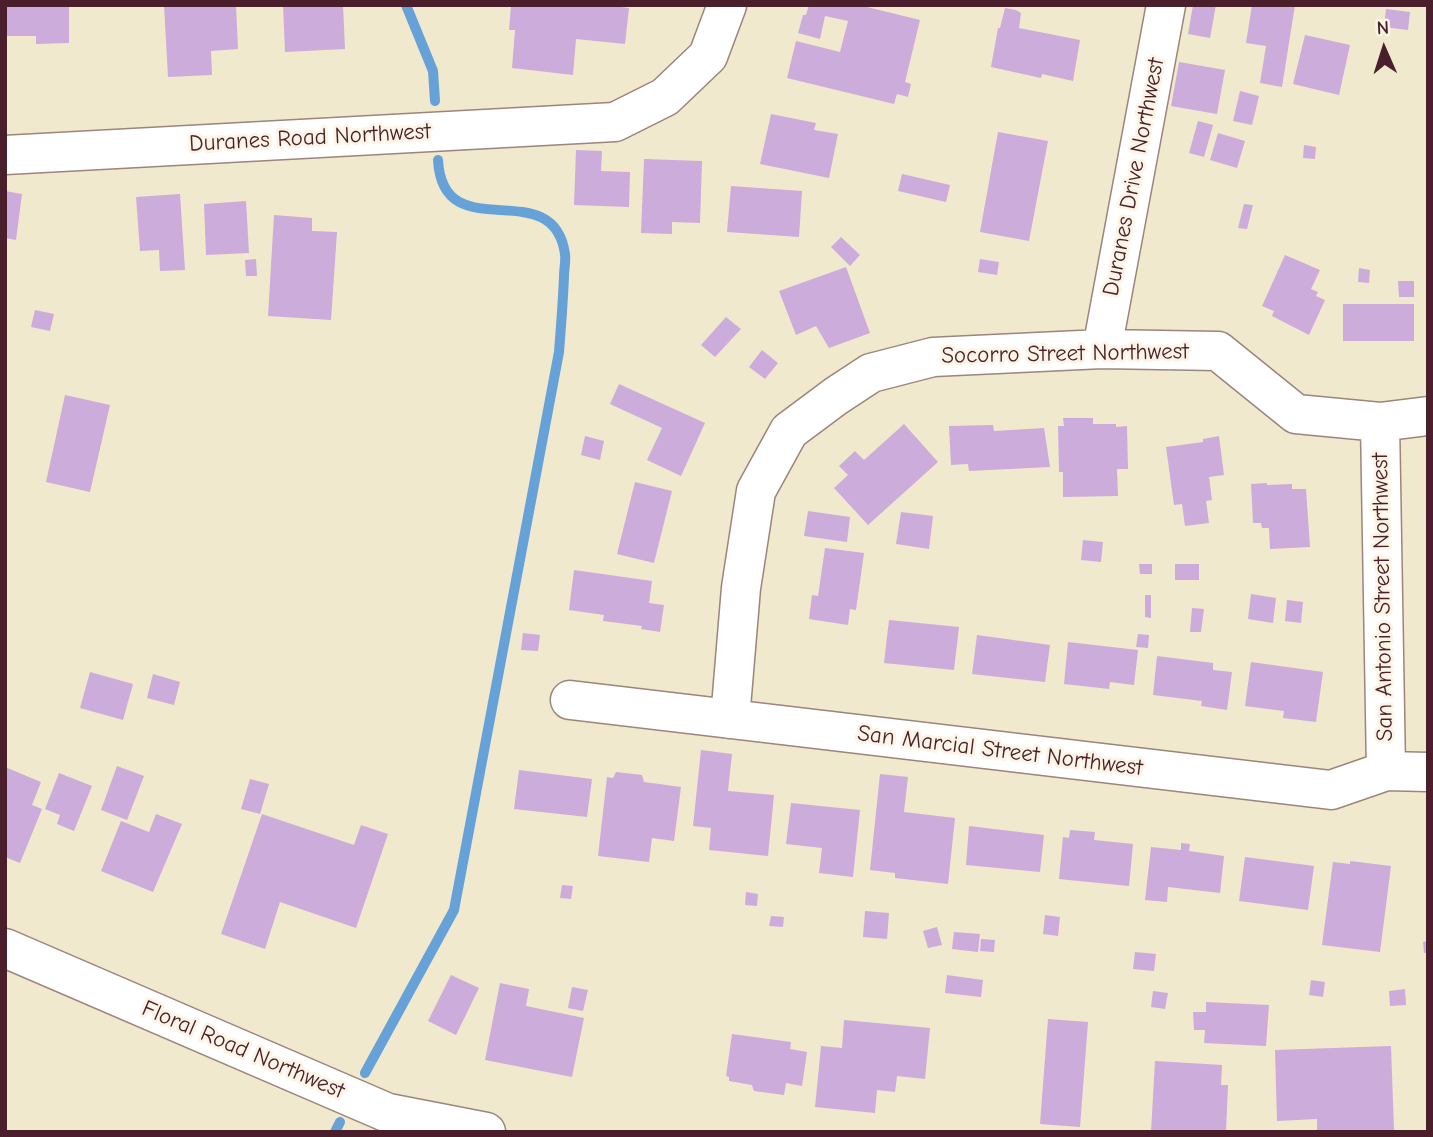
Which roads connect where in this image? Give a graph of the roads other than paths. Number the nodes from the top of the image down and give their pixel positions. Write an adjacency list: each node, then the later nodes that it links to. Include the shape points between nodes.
1 (727, 5): 3 (street, Duranes Road Northwest, via 708,56 665,97 615,122)
2 (1166, 5): 4 (street, Duranes Drive Northwest)
3 (5, 155)
4 (1102, 349): 6 (street, Socorro Street Northwest, via 1217,351 1296,414); 8 (street, Socorro Street Northwest, via 933,357 871,373 789,431 757,491 741,588)
5 (1428, 416): 6 (street, Socorro Street Northwest)
6 (1380, 422): 9 (street, San Antonio Street Northwest)
7 (570, 700): 8 (street, San Marcial Street Northwest)
8 (730, 719): 9 (street, San Marcial Street Northwest, via 1331,789)
9 (1386, 771): 10 (street, San Marcial Street Northwest)
10 (1428, 772)
11 (5, 948): 12 (street, Floral Road Northwest, via 388,1113)
12 (486, 1132)

